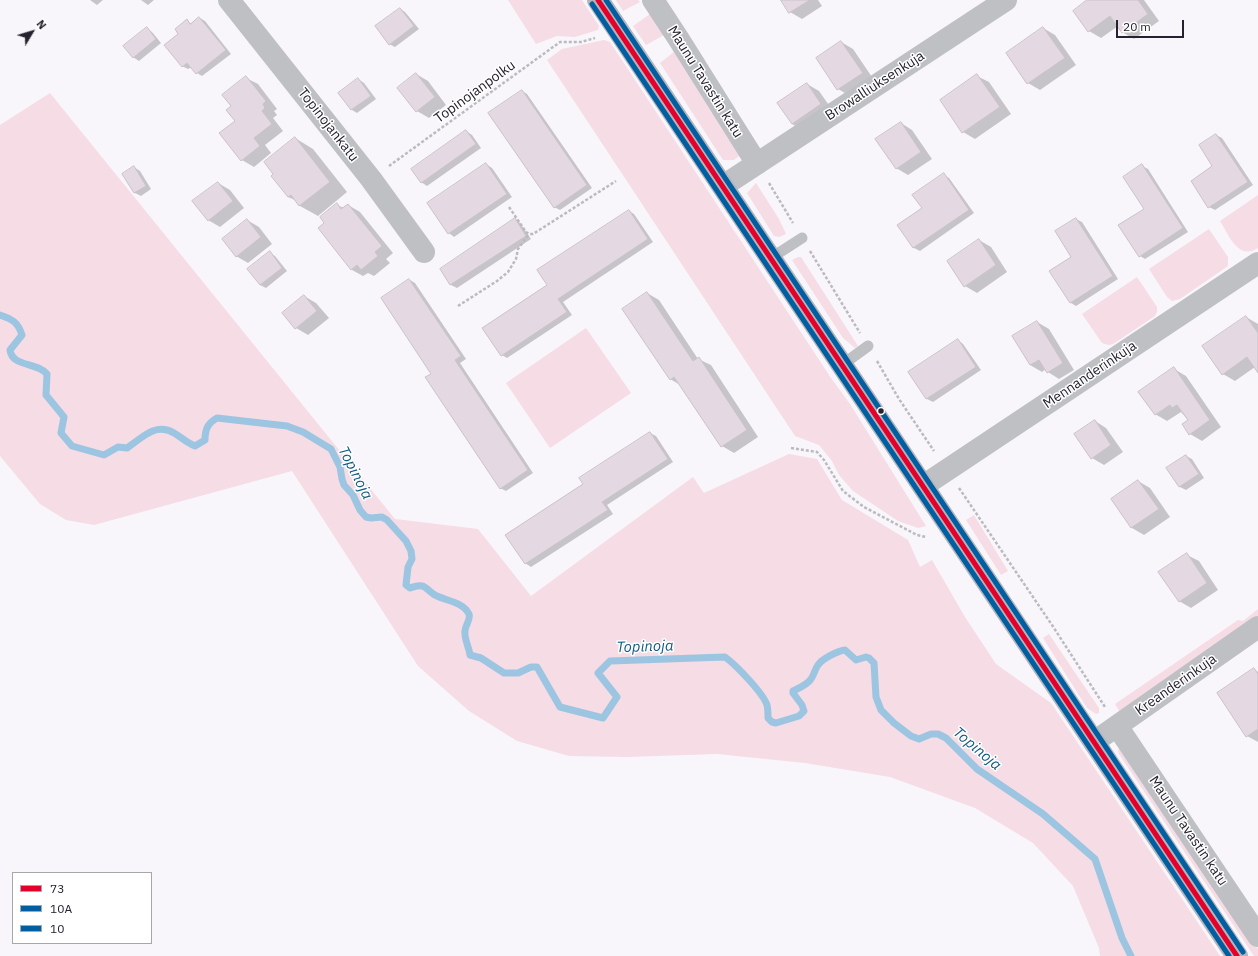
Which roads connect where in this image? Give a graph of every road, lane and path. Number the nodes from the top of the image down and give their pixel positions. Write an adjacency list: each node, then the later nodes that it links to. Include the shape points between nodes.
1 (230, 0): 7 (street, Topinojankatu)
2 (598, 0): 9 (street, Maunu Tavastin katu)
3 (653, 0): 6 (street, Maunu Tavastin katu)
4 (1006, 0): 6 (street, Browalliuksenkuja)
5 (596, 37): 7 (path, Topinojanpolku, via 581,42 560,42)
6 (757, 164): 9 (street, Browalliuksenkuja); 12 (path)
7 (371, 180): 13 (street, Topinojankatu)
8 (616, 181): 11 (path, via 533,234)
9 (724, 186): 14 (street, Maunu Tavastin katu)
10 (509, 207): 11 (path)
11 (529, 234): 16 (path, via 518,249 516,259 508,272)
12 (802, 238): 14 (lane); 17 (path)
13 (424, 252)
14 (771, 258): 18 (street, Maunu Tavastin katu)
15 (1258, 263): 22 (street, Mennanderinkuja)
16 (458, 306)
17 (868, 346): 18 (lane); 20 (path)
18 (842, 365): 22 (street, Maunu Tavastin katu)
19 (791, 448): 23 (path, via 817,452 843,491 864,507 917,535)
20 (932, 448)
21 (957, 485): 25 (path)
22 (923, 486): 26 (street, Maunu Tavastin katu)
23 (926, 537)
24 (1258, 627): 25 (street, Kreanderinkuja)
25 (1117, 726): 26 (street, Kreanderinkuja); 27 (street, Maunu Tavastin katu)
26 (1094, 742): 28 (street, Maunu Tavastin katu)
27 (1258, 936)
28 (1237, 956)

